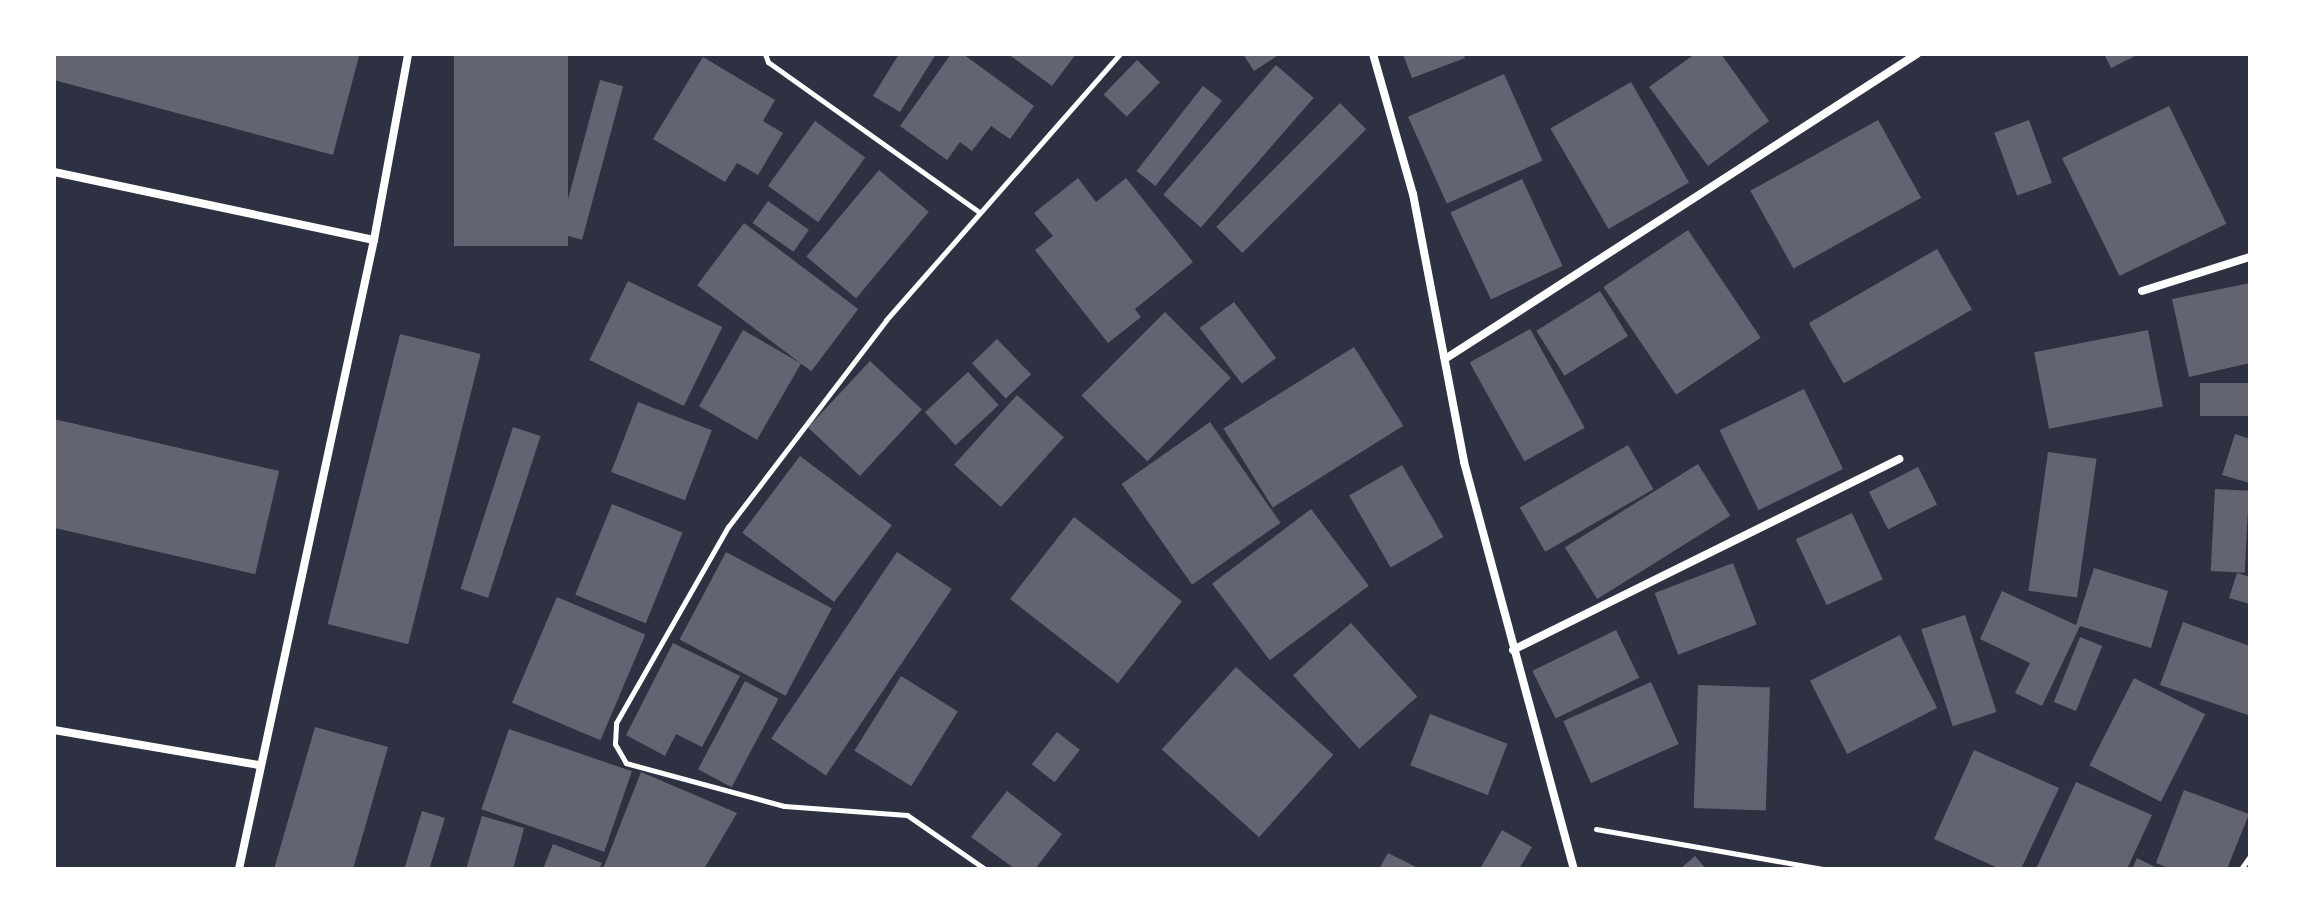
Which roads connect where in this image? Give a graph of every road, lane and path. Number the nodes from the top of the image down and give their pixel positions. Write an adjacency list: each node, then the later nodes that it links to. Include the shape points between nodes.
1 (408, 54): 8 (street)
2 (765, 54): 7 (path, via 768,62)
3 (1120, 54): 7 (path)
4 (1373, 54): 11 (street, via 1413,194)
5 (1917, 54): 11 (street)
6 (54, 172): 8 (street)
7 (979, 212): 19 (path, via 886,320 728,527 616,723 615,744 626,763 741,797 784,806 907,815)
8 (374, 240): 15 (street)
9 (2250, 257): 10 (street)
10 (2142, 291)
11 (1445, 359): 13 (street, via 1464,462)
12 (1899, 459): 13 (street)
13 (1513, 650): 16 (street)
14 (54, 730): 15 (street)
15 (259, 765): 18 (street)
16 (1559, 823): 20 (street); 21 (path)
17 (2250, 856): 22 (path)
18 (239, 869)
19 (985, 869)
20 (1574, 869)
21 (1822, 869)
22 (2241, 869)

